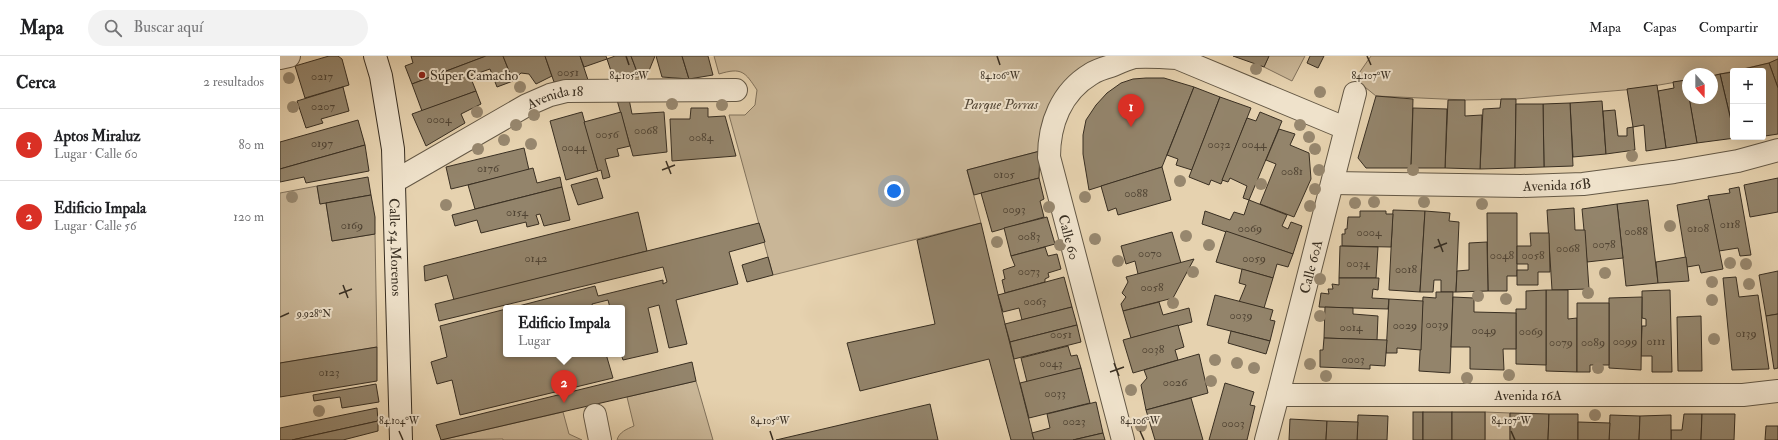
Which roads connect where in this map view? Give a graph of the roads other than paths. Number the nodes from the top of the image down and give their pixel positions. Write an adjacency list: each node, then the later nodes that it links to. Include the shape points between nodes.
1 (289, 56): 3 (street)
2 (375, 56): 8 (street, Calle 54 Morenos, via 388,114)
3 (280, 58)
4 (736, 90): 8 (street, Avenida 18, via 566,91 550,95 527,105)
5 (1355, 93): 6 (street, Calle 60A)
6 (1345, 128): 9 (street, Calle 60A); 15 (street, Calle 60, via 1177,58 1134,57 1091,73 1064,99 1054,118 1049,139 1049,157)
7 (1778, 150): 9 (street, Avenida 16B, via 1738,161 1583,184 1521,186)
8 (395, 181): 13 (street, Calle 54 Morenos)
9 (1333, 182): 11 (street, Calle 60A)
10 (1778, 391): 11 (street, Avenida 16A, via 1743,395)
11 (1278, 395): 16 (street, Calle 60A)
12 (595, 415): 14 (street)
13 (401, 440)
14 (600, 440)
15 (1123, 440)
16 (1266, 440)

